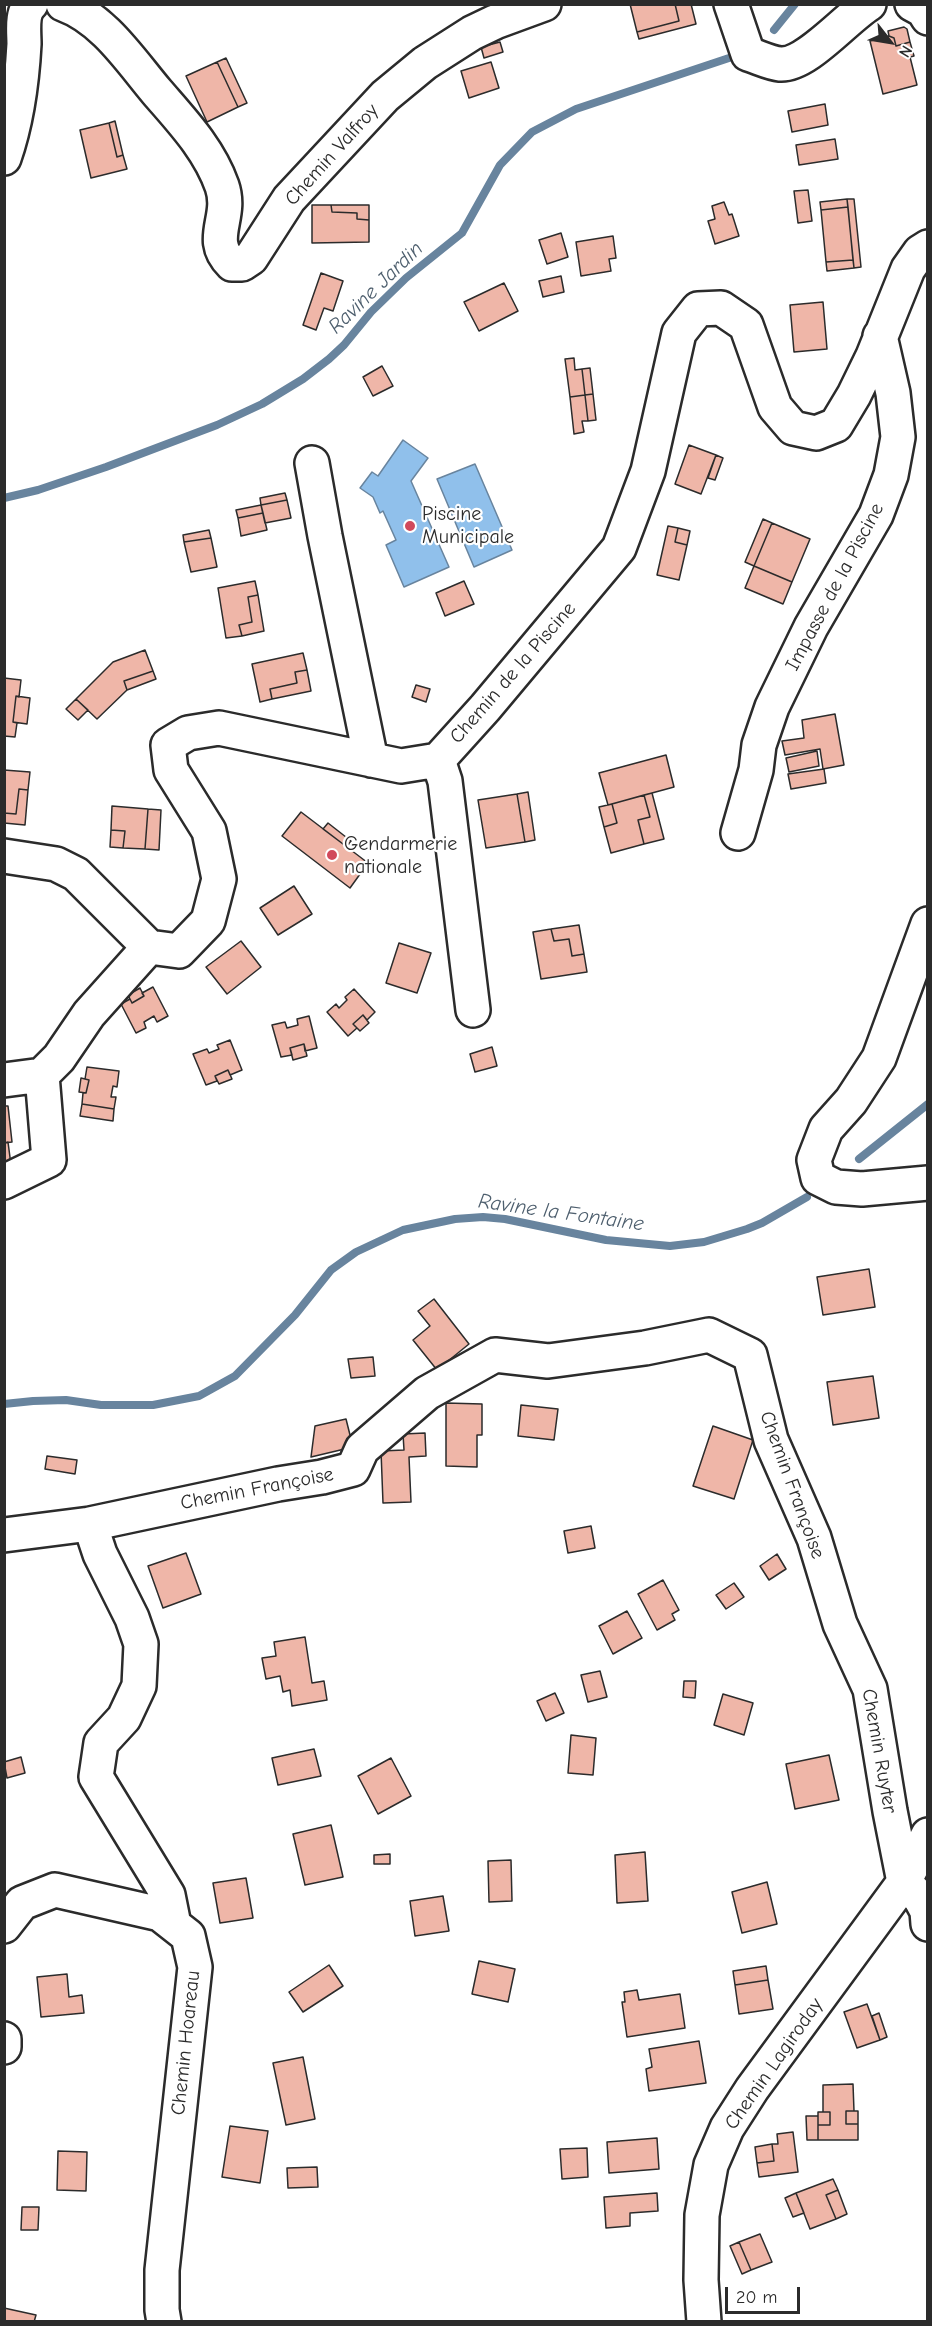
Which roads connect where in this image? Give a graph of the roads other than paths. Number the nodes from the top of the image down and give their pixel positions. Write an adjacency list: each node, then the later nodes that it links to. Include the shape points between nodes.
1 (32, 4): 8 (street, via 27,8 23,25 14,132)
2 (63, 4): 3 (street, Chemin Valfroy, via 87,17 114,40 189,128 223,187 226,208 220,246 232,264 242,264 251,258 289,199 385,96 425,63 472,33)
3 (544, 4)
4 (731, 4): 5 (street, via 748,54 781,64 810,54)
5 (869, 4)
6 (912, 4): 7 (street, via 923,10)
7 (927, 18)
8 (4, 158)
9 (927, 247): 10 (street, Chemin de la Piscine, via 908,269)
10 (880, 336): 13 (street, Chemin de la Piscine, via 836,425 816,433 793,428 775,407 746,325 721,308 698,309 679,333 648,471 619,548); 14 (street, Impasse de la Piscine, via 898,437 891,475 876,515 811,627 772,706)
11 (312, 463): 12 (street)
12 (370, 760): 13 (street, Chemin de la Piscine, via 401,766); 17 (street, Chemin de la Piscine, via 219,728 188,733 168,745 171,770 209,831 219,879 208,921 179,951)
13 (438, 760): 18 (street, via 445,781)
14 (738, 833)
15 (4, 856): 17 (street, via 56,864 76,874)
16 (927, 924): 22 (street, via 879,1058 851,1101 826,1129 814,1160 818,1178 836,1187 862,1190)
17 (149, 946): 19 (street)
18 (473, 1010)
19 (42, 1075): 20 (street); 21 (street, via 49,1160)
20 (4, 1080)
21 (4, 1182)
22 (927, 1183)
23 (90, 1524): 24 (street); 25 (street, Chemin Françoise, via 354,1468 362,1449 427,1393 495,1355 548,1360 645,1348 709,1335 750,1355 771,1440 814,1538); 29 (street, via 141,1644 139,1686 124,1718 101,1743 96,1777 168,1895)
24 (4, 1535)
25 (840, 1624): 27 (street, Chemin Ruyter, via 870,1689)
26 (927, 1835): 27 (street, Chemin Lagiroday)
27 (904, 1882): 28 (street, via 920,1898 927,1911); 34 (street, Chemin Lagiroday, via 727,2128 711,2165 702,2216)
28 (927, 1923)
29 (174, 1925): 30 (street, Chemin Hoareau, via 160,1914 55,1890 22,1903); 33 (street, Chemin Hoareau, via 188,1936 195,1967 162,2270)
30 (4, 1926)
31 (4, 2039): 32 (street)
32 (4, 2047)
33 (164, 2322)
34 (704, 2322)

